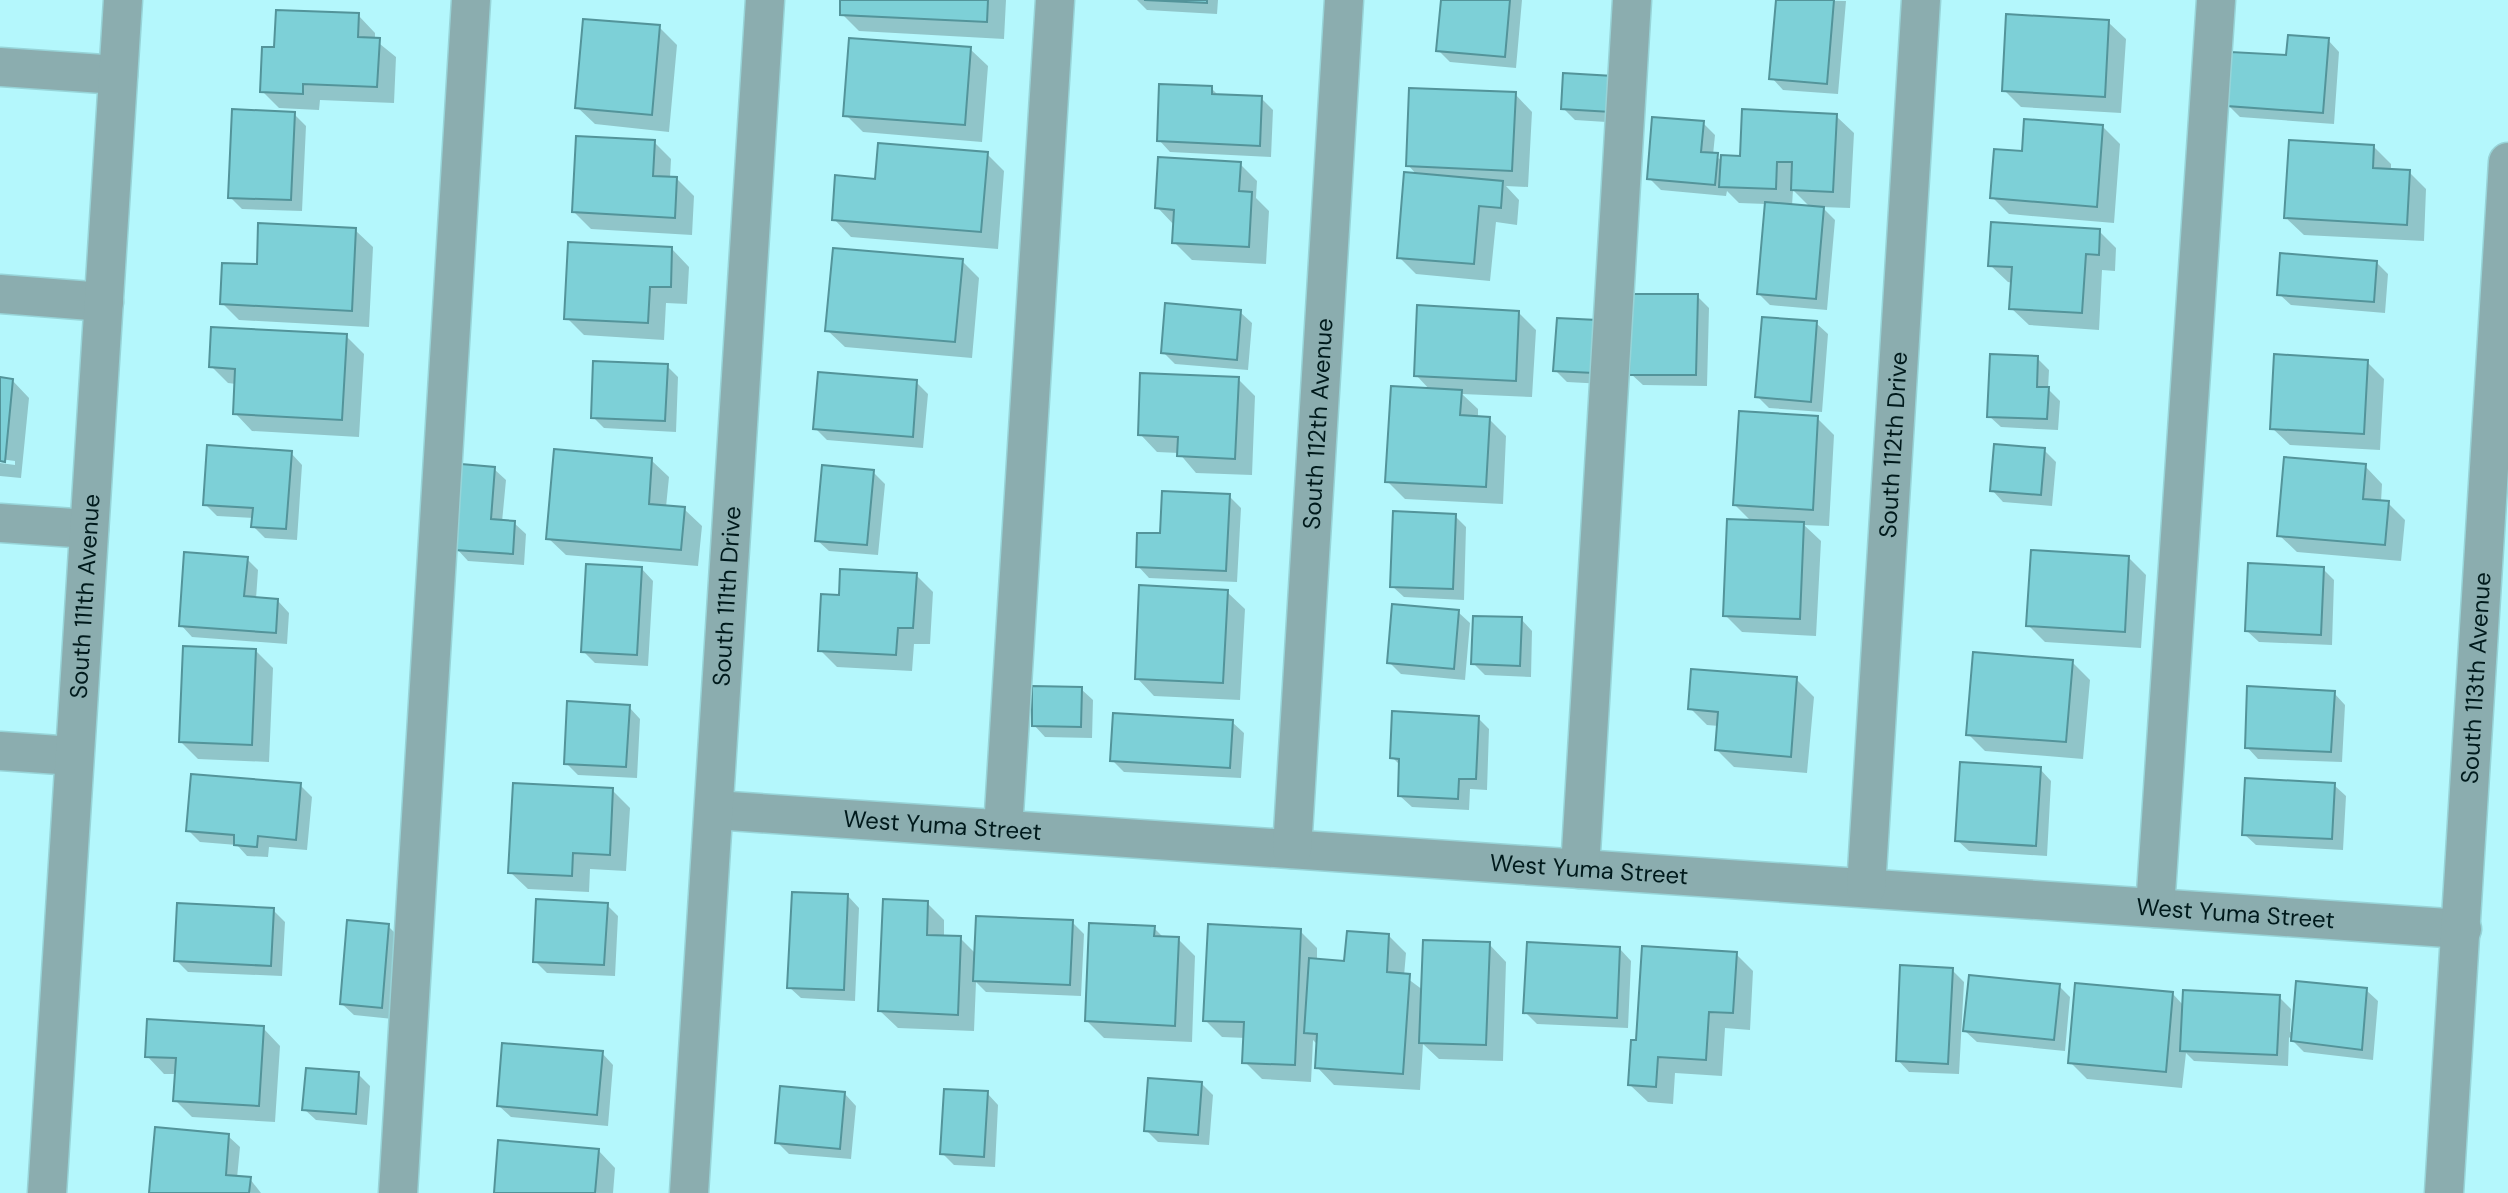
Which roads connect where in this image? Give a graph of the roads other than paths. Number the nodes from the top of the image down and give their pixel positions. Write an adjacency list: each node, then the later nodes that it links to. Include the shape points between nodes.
1 (123, 0): 10 (street, South 111th Avenue)
2 (471, 0): 26 (street)
3 (765, 0): 18 (street, South 111th Drive)
4 (1055, 0): 19 (street)
5 (1344, 0): 20 (street, South 112th Avenue)
6 (1632, 0): 21 (street)
7 (1921, 0): 22 (street, South 112th Drive)
8 (2216, 0): 23 (street)
9 (0, 67): 10 (street)
10 (118, 75): 13 (street, South 111th Avenue)
11 (2508, 162): 24 (street, South 113th Avenue)
12 (0, 294): 13 (street)
13 (104, 302): 15 (street, South 111th Avenue)
14 (0, 523): 15 (street)
15 (89, 529): 17 (street, South 111th Avenue)
16 (0, 751): 17 (street)
17 (74, 756): 25 (street, South 111th Avenue)
18 (715, 810): 19 (street, West Yuma Street); 27 (street, South 111th Drive)
19 (1003, 829): 20 (street, West Yuma Street)
20 (1292, 849): 21 (street, West Yuma Street)
21 (1580, 869): 22 (street, West Yuma Street)
22 (1866, 888): 23 (street, West Yuma Street)
23 (2155, 908): 24 (street, West Yuma Street)
24 (2462, 929): 28 (street, South 113th Avenue)
25 (47, 1193)
26 (398, 1193)
27 (689, 1193)
28 (2444, 1193)

